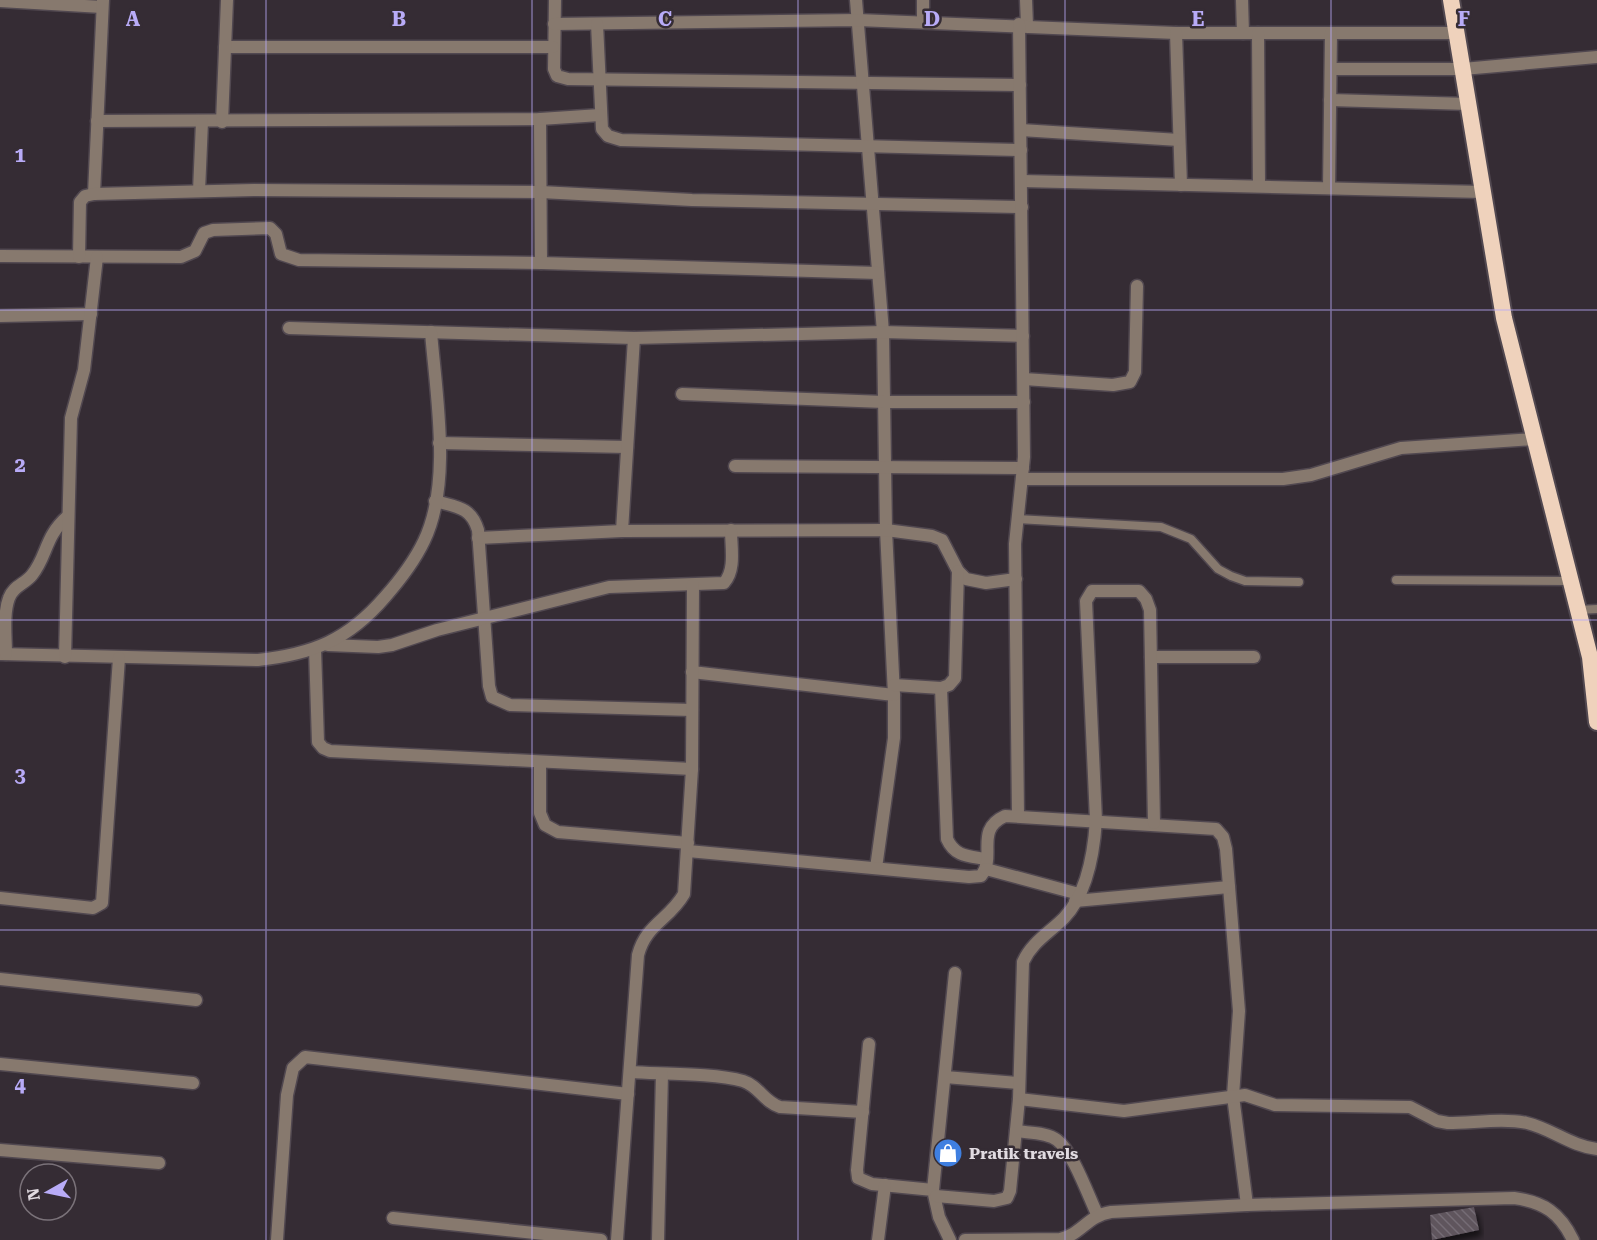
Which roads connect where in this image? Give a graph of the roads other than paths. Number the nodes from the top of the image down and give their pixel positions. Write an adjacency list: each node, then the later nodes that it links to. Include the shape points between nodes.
1 (227, 0): 22 (street)
2 (555, 0): 13 (street)
3 (856, 0): 11 (street)
4 (922, 0): 12 (street)
5 (1026, 0): 15 (street)
6 (1242, 0): 17 (street)
7 (1451, 0): 20 (highway)
8 (0, 1): 9 (street)
9 (39, 2): 10 (street)
10 (102, 4): 33 (street)
11 (858, 20): 12 (street); 14 (street); 27 (street)
12 (923, 22): 15 (street)
13 (554, 24): 14 (street); 21 (street)
14 (597, 24): 26 (street)
15 (1023, 25): 16 (street); 28 (street)
16 (1176, 33): 17 (street); 37 (street)
17 (1243, 33): 18 (street)
18 (1258, 33): 19 (street); 42 (street)
19 (1331, 33): 20 (street); 24 (street)
20 (1457, 33): 25 (highway)
21 (553, 46): 22 (street); 26 (street, via 557,76)
22 (225, 47): 34 (street)
23 (1597, 57): 25 (street)
24 (1331, 69): 25 (street); 29 (street)
25 (1463, 69): 30 (highway)
26 (598, 79): 27 (street); 31 (street)
27 (863, 84): 28 (street); 38 (street)
28 (1020, 85): 36 (street)
29 (1330, 100): 30 (street); 43 (street)
30 (1469, 104): 46 (highway)
31 (600, 115): 32 (street); 38 (street, via 602,129 608,136 621,140)
32 (540, 119): 34 (street); 45 (street)
33 (97, 121): 35 (street); 47 (street)
34 (222, 122): 35 (street)
35 (202, 123): 44 (street)
36 (1021, 130): 37 (street); 39 (street)
37 (1179, 140): 41 (street)
38 (868, 145): 39 (street); 48 (street)
39 (1022, 150): 40 (street)
40 (1022, 181): 41 (street); 49 (street)
41 (1181, 185): 42 (street)
42 (1259, 186): 43 (street)
43 (1329, 188): 46 (street)
44 (199, 191): 45 (street); 47 (street)
45 (541, 192): 48 (street); 53 (street)
46 (1483, 192): 67 (highway, via 1504,318)
47 (94, 194): 51 (street, via 80,202)
48 (871, 205): 49 (street); 54 (street)
49 (1022, 207): 61 (street)
50 (0, 256): 51 (street)
51 (79, 257): 52 (street)
52 (97, 257): 53 (street, via 181,257 195,251 204,233 260,227 270,228 276,234 280,254 298,260); 56 (street)
53 (541, 263): 54 (street)
54 (878, 273): 60 (street)
55 (1137, 286): 63 (street, via 1135,372 1130,382 1113,385)
56 (91, 314): 57 (street); 74 (street, via 84,370 70,418)
57 (0, 316)
58 (289, 328): 59 (street)
59 (431, 332): 62 (street); 68 (street)
60 (883, 332): 61 (street); 62 (street); 65 (street)
61 (1023, 336): 63 (street)
62 (634, 338): 69 (street)
63 (1024, 379): 66 (street)
64 (682, 394): 65 (street)
65 (884, 402): 66 (street); 71 (street)
66 (1024, 402): 72 (street)
67 (1534, 439): 72 (street, via 1401,448 1329,471 1283,479); 83 (highway)
68 (439, 443): 69 (street); 73 (street)
69 (627, 447): 78 (street)
70 (735, 466): 71 (street)
71 (885, 469): 72 (street); 77 (street)
72 (1022, 473): 75 (street)
73 (435, 501): 79 (street, via 466,509 474,517); 89 (street, via 424,540 404,574 355,627)
74 (68, 516): 91 (street, via 51,534 34,573 9,596); 92 (street)
75 (1017, 519): 81 (street); 84 (lane, via 1161,527 1191,539 1218,569 1231,576 1245,581)
76 (731, 530): 77 (street); 78 (street); 85 (street, via 729,576 724,583)
77 (886, 530): 80 (street, via 942,540); 98 (street)
78 (621, 531): 79 (street)
79 (478, 538): 88 (street)
80 (958, 571): 81 (street, via 975,582); 97 (street, via 957,666 955,678)
81 (1016, 579): 103 (street)
82 (1396, 580): 83 (lane)
83 (1570, 581): 87 (highway)
84 (1299, 582)
85 (693, 585): 88 (street, via 609,587); 96 (street)
86 (1597, 609): 87 (lane)
87 (1578, 610): 100 (highway, via 1590,657)
88 (484, 618): 89 (street, via 392,645); 99 (street, via 489,686 492,697 500,702)
89 (328, 645): 90 (street)
90 (315, 649): 95 (street, via 296,656 258,660); 101 (street, via 318,742 323,748 343,753)
91 (3, 654): 92 (street)
92 (66, 657): 95 (street)
93 (1151, 657): 94 (street); 104 (street, via 1150,610 1139,591 1088,594); 105 (street)
94 (1254, 657)
95 (119, 658): 111 (street, via 102,903 93,908)
96 (692, 672): 98 (street); 99 (street)
97 (941, 688): 98 (street); 107 (street, via 947,839 951,850)
98 (894, 690): 108 (street, via 894,738)
99 (692, 710): 102 (street)
100 (1597, 722)
101 (540, 762): 102 (street); 106 (street, via 540,813 545,825 558,832)
102 (692, 770): 106 (street)
103 (1018, 816): 104 (street); 107 (street, via 1005,816 989,828)
104 (1096, 820): 105 (street); 110 (street, via 1094,848)
105 (1154, 823): 109 (street, via 1216,829 1226,849)
106 (688, 847): 108 (street); 117 (street, via 684,894 678,906 642,940 635,977)
107 (986, 864): 108 (street, via 981,876 969,877); 110 (street)
108 (876, 868)
109 (1229, 887): 110 (street); 123 (street, via 1239,1011)
110 (1077, 897): 121 (street, via 1061,921 1029,947 1023,962)
111 (0, 898)
112 (955, 973): 119 (street)
113 (0, 979): 114 (street)
114 (196, 1000)
115 (869, 1044): 125 (street)
116 (0, 1064): 120 (street)
117 (630, 1072): 118 (street); 122 (street)
118 (662, 1074): 125 (street, via 741,1081 780,1107); 138 (street)
119 (945, 1077): 121 (street); 131 (street)
120 (193, 1083)
121 (1019, 1083): 124 (street)
122 (628, 1094): 135 (street, via 305,1057 293,1068 287,1095); 137 (street)
123 (1233, 1096): 124 (street, via 1124,1111); 127 (street, via 1245,1095 1289,1106 1410,1107 1448,1123 1525,1123 1570,1143); 132 (street)
124 (1019, 1099): 126 (street)
125 (863, 1112): 130 (street, via 858,1178)
126 (1016, 1131): 131 (street, via 1006,1198 994,1201); 133 (street, via 1058,1140)
127 (1597, 1149)
128 (0, 1150): 129 (street)
129 (159, 1163)
130 (885, 1185): 131 (street); 139 (street)
131 (934, 1193): 140 (street, via 939,1217)
132 (1247, 1205): 133 (street); 142 (street, via 1524,1199 1551,1209 1566,1224)
133 (1097, 1214): 141 (street, via 1072,1236)
134 (393, 1218): 136 (street)
135 (277, 1240)
136 (601, 1240)
137 (617, 1240)
138 (658, 1240)
139 (878, 1240)
140 (950, 1240)
141 (965, 1240)
142 (1573, 1240)

